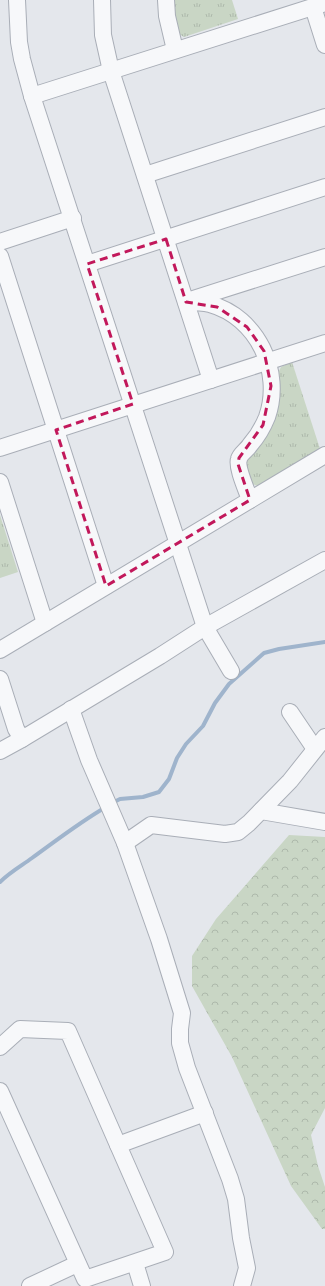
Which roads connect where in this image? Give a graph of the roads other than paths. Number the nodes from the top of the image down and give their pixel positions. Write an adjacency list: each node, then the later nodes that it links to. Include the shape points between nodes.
1 (17, 0): 8 (street, via 19,42)
2 (102, 0): 7 (street, via 103,35)
3 (166, 0): 6 (street, via 167,16)
4 (319, 5): 5 (street); 6 (street)
5 (325, 45)
6 (176, 50): 7 (street)
7 (111, 71): 8 (street); 10 (street)
8 (32, 96): 12 (street)
9 (325, 117): 10 (street)
10 (145, 175): 13 (street)
11 (325, 186): 13 (street)
12 (73, 218): 14 (street); 17 (street)
13 (166, 238): 17 (street); 18 (street)
14 (0, 242)
15 (0, 256): 23 (street)
16 (325, 257): 18 (street)
17 (87, 264): 22 (street)
18 (186, 302): 20 (street, via 210,304 239,320 258,340); 21 (street)
19 (325, 344): 20 (street)
20 (268, 362): 21 (street); 27 (street, via 270,406 254,441 239,458 238,464)
21 (211, 380): 22 (street)
22 (133, 404): 23 (street); 28 (street)
23 (56, 430): 24 (street); 30 (street)
24 (0, 448)
25 (325, 455): 27 (street)
26 (0, 482): 31 (street)
27 (250, 500): 28 (street)
28 (177, 543): 30 (street); 32 (street)
29 (325, 560): 32 (street)
30 (106, 586): 31 (street)
31 (45, 623): 33 (street)
32 (205, 627): 34 (street); 36 (street)
33 (0, 650)
34 (231, 671)
35 (0, 679): 38 (street, via 16,729)
36 (71, 709): 38 (street); 43 (street, via 89,760)
37 (290, 712): 39 (street)
38 (22, 739): 40 (street)
39 (322, 742): 41 (street, via 290,782)
40 (0, 751)
41 (261, 811): 42 (street); 43 (street, via 238,832 231,834 150,825)
42 (325, 822)
43 (125, 844): 46 (street, via 182,1013 180,1043 186,1068)
44 (0, 1047): 47 (street, via 20,1029 68,1031)
45 (0, 1091): 49 (street)
46 (205, 1113): 47 (street); 52 (street, via 236,1199 247,1268)
47 (118, 1145): 48 (street, via 166,1252)
48 (135, 1263): 49 (street, via 85,1279); 51 (street)
49 (77, 1264): 50 (street)
50 (30, 1286)
51 (142, 1286)
52 (242, 1286)

